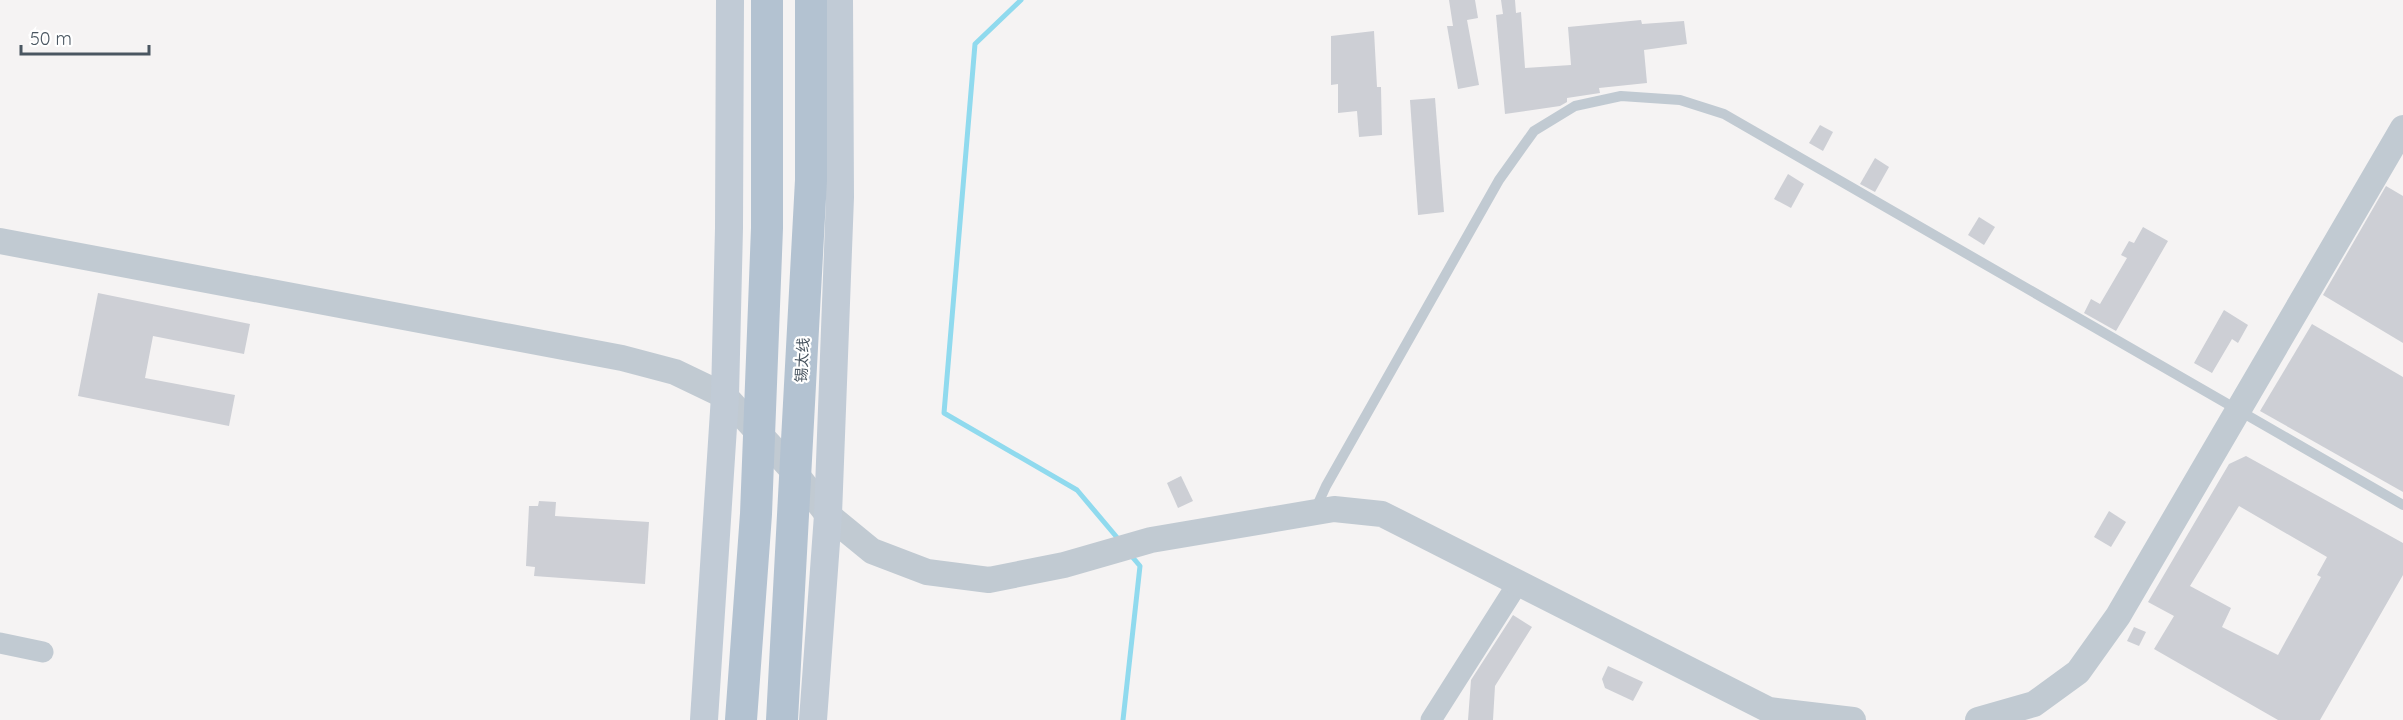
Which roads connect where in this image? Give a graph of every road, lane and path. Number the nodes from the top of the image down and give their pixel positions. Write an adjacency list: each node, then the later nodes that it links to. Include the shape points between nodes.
1 (730, 0): 7 (main road)
2 (767, 0): 9 (main road, via 767,228)
3 (811, 0): 10 (main road, 锡太线, via 811,180)
4 (839, 0): 13 (main road, via 840,197)
5 (2403, 128): 8 (street)
6 (0, 241): 7 (street, via 622,358 675,372)
7 (724, 396): 9 (street); 17 (main road)
8 (2239, 412): 11 (lane); 12 (lane, via 1725,114 1680,100 1621,96 1575,106 1534,131 1528,139 1499,180); 23 (street, via 2118,616 2078,672 2034,704)
9 (759, 432): 10 (street); 18 (main road)
10 (796, 474): 13 (street); 19 (main road, 锡太线)
11 (2403, 505)
12 (1314, 513): 13 (street, via 1151,540 1064,565 989,580 927,572 872,550); 14 (street, via 1334,509 1382,514)
13 (828, 515): 20 (main road)
14 (1518, 584): 21 (street); 22 (street, via 1769,710)
15 (0, 643): 16 (street)
16 (43, 652)
17 (704, 720)
18 (741, 720)
19 (782, 720)
20 (813, 720)
21 (1431, 720)
22 (1853, 720)
23 (1978, 720)

